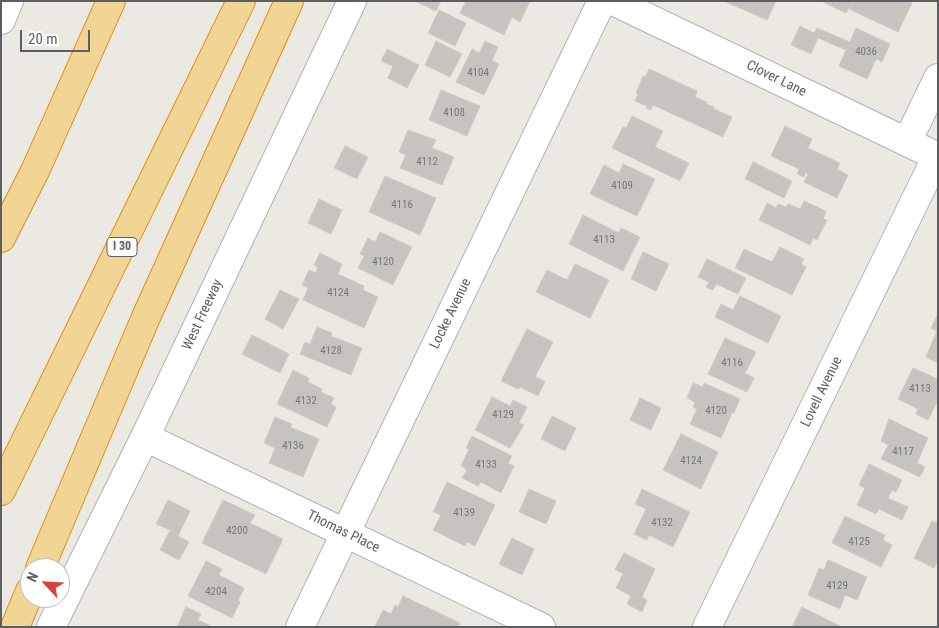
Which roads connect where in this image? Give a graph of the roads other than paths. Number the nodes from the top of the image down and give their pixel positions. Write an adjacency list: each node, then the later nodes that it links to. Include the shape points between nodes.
1 (9, 1): 8 (street)
2 (111, 1): 12 (highway)
3 (241, 1): 16 (highway, I 30)
4 (289, 1): 18 (highway, via 146,317)
5 (602, 1): 17 (street, Locke Avenue)
6 (614, 1): 10 (street, Clover Lane)
7 (348, 5): 15 (street, West Freeway)
8 (1, 20)
9 (938, 78): 10 (street)
10 (907, 142): 11 (street, Clover Lane)
11 (937, 156): 24 (street, Lovell Avenue)
12 (35, 171): 13 (highway); 14 (highway)
13 (1, 202)
14 (1, 238)
15 (145, 437): 17 (street, Thomas Place); 21 (street, West Freeway)
16 (1, 492)
17 (345, 533): 22 (street, Locke Avenue); 23 (street, Thomas Place)
18 (44, 558)
19 (23, 608): 20 (highway)
20 (15, 627)
21 (51, 627)
22 (300, 627)
23 (541, 627)
24 (707, 627)

